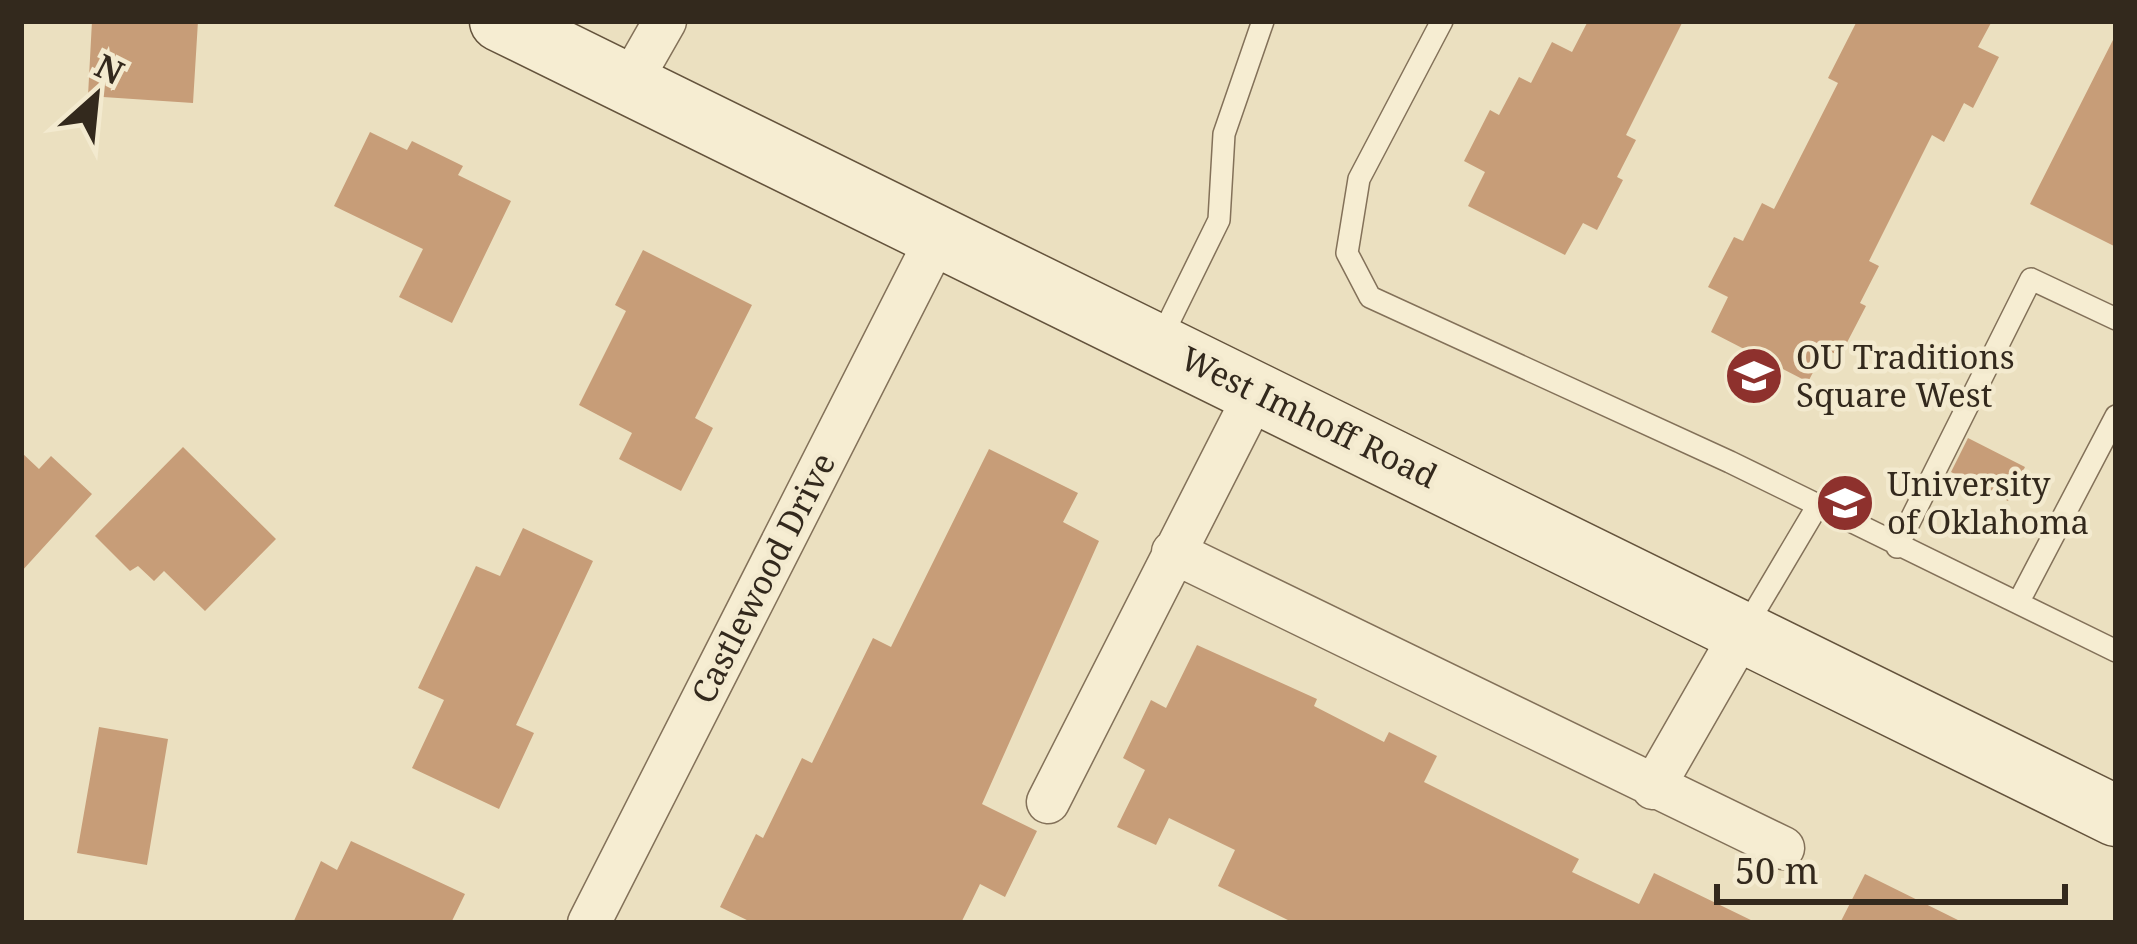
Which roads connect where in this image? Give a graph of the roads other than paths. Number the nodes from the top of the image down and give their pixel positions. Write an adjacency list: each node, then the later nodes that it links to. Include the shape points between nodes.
1 (500, 21): 5 (street, West Imhoff Road)
2 (665, 21): 5 (street)
3 (1263, 21): 8 (lane, via 1224,134 1219,220)
4 (1442, 21): 11 (lane, via 1359,179 1347,254 1370,297)
5 (629, 85): 6 (street, West Imhoff Road)
6 (939, 234): 8 (street, West Imhoff Road); 21 (street, Castlewood Drive)
7 (2116, 319): 12 (lane, via 2031,279)
8 (1159, 342): 9 (street, West Imhoff Road)
9 (1257, 392): 13 (street); 15 (street, West Imhoff Road)
10 (2116, 416): 14 (lane)
11 (1818, 505): 12 (lane); 15 (lane)
12 (1897, 547): 14 (lane)
13 (1173, 552): 17 (street); 18 (street)
14 (2018, 603): 16 (lane)
15 (1743, 632): 17 (street); 19 (street, West Imhoff Road)
16 (2116, 651)
17 (1653, 788): 20 (street)
18 (1048, 802)
19 (2116, 816)
20 (1783, 848)
21 (589, 923)

